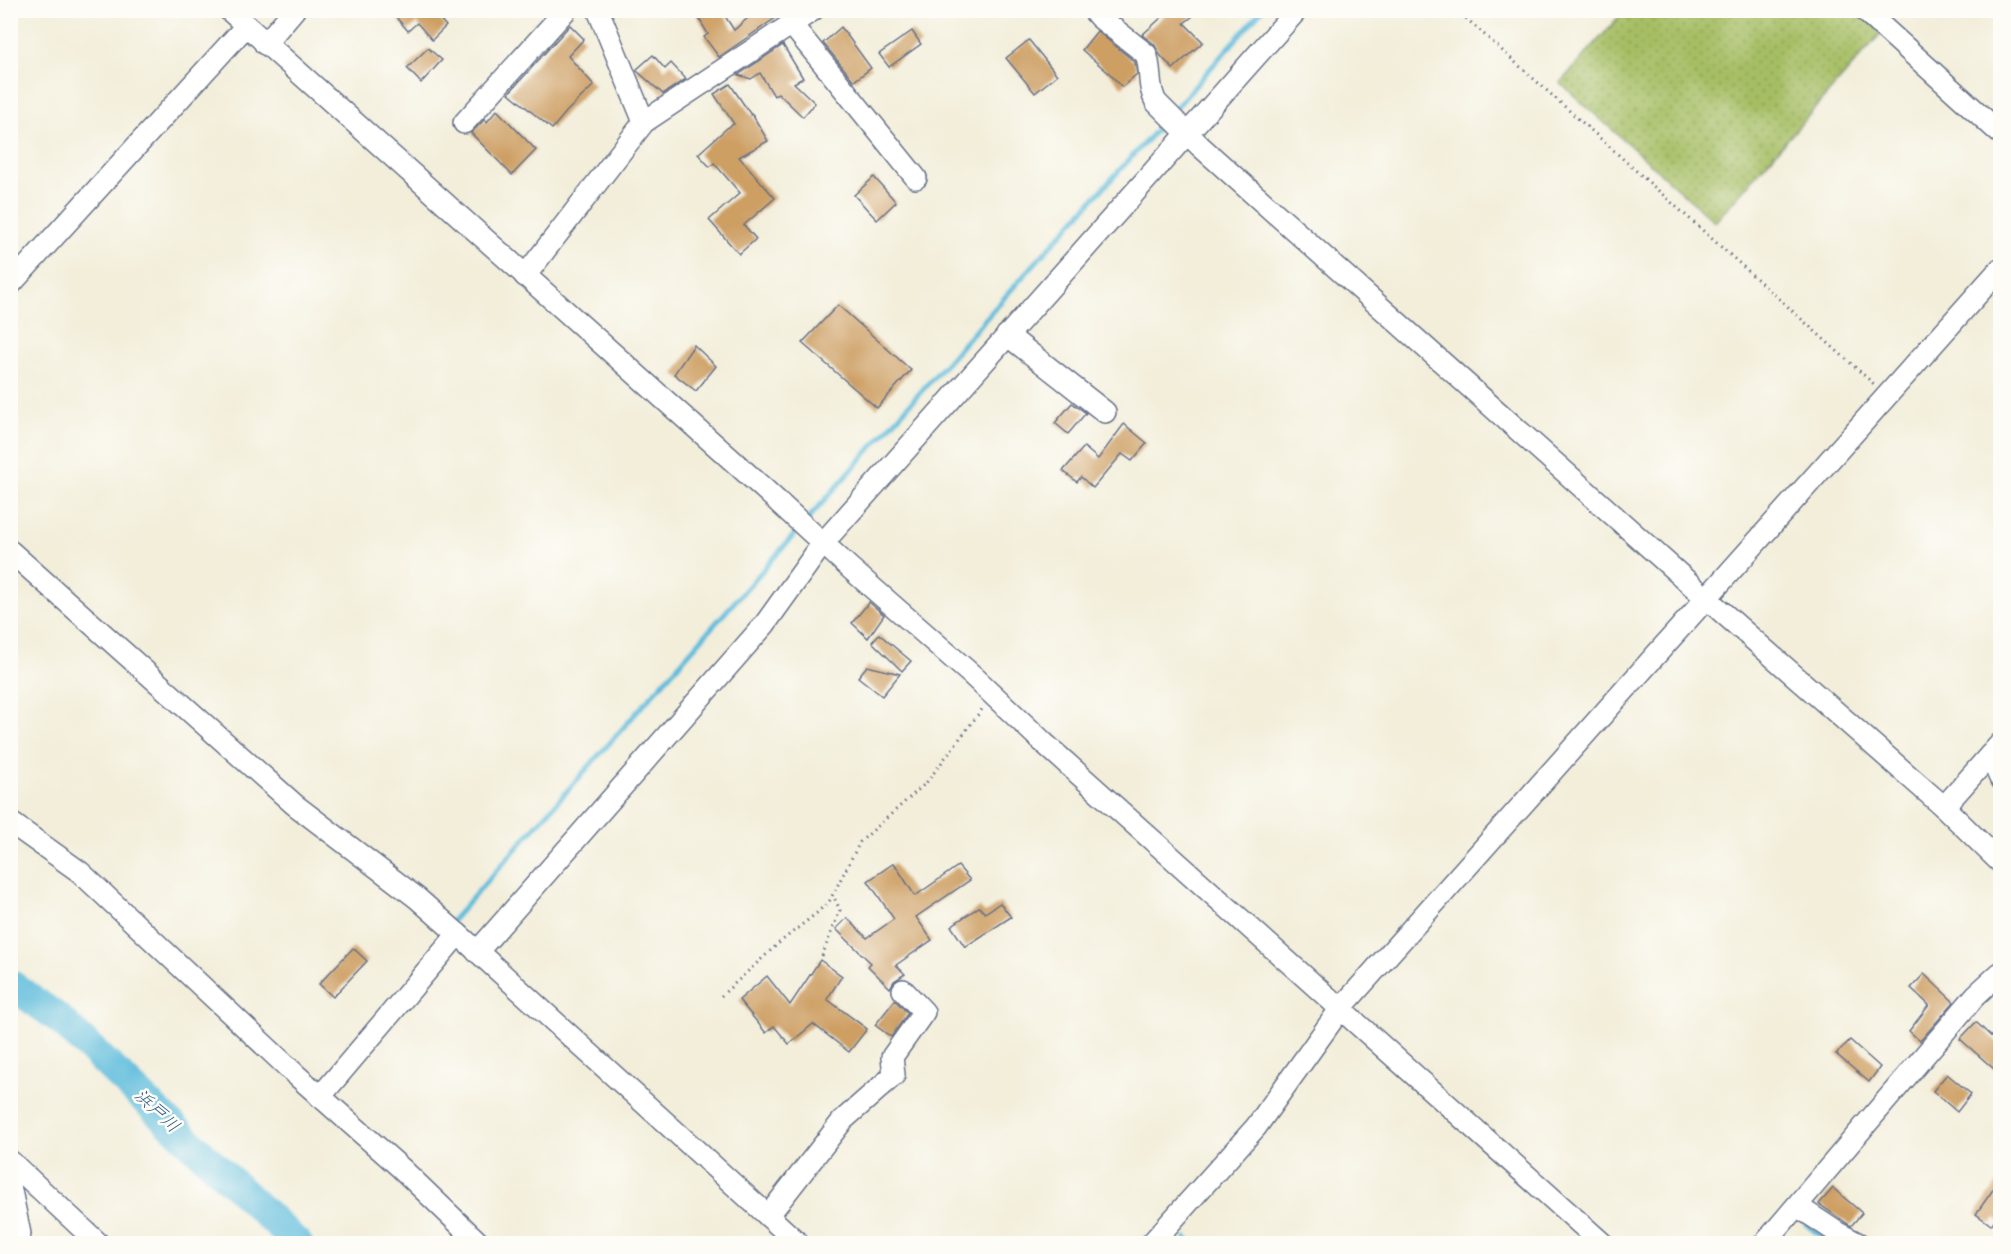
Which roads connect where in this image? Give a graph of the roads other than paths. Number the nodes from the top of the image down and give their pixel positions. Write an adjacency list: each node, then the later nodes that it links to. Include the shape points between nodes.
1 (229, 10): 10 (street)
2 (294, 10): 11 (street)
3 (566, 10): 13 (street)
4 (598, 10): 12 (street)
5 (813, 10): 9 (street)
6 (1093, 10): 14 (street, via 1146,54 1151,93)
7 (1297, 10): 14 (street)
8 (1864, 10): 15 (street)
9 (792, 25): 12 (street); 16 (street)
10 (246, 26): 11 (street); 19 (street)
11 (265, 44): 18 (street)
12 (644, 122): 18 (street)
13 (464, 123)
14 (1184, 130): 20 (street); 24 (street)
15 (2001, 134)
16 (916, 178)
17 (2001, 270): 24 (street)
18 (525, 276): 22 (street)
19 (10, 285)
20 (1007, 335): 21 (street); 22 (street)
21 (1105, 412)
22 (818, 538): 30 (street, via 765,624); 33 (street)
23 (10, 551): 30 (street, via 295,806)
24 (1706, 598): 27 (street); 33 (street)
25 (1996, 749): 26 (street); 27 (street)
26 (2001, 778)
27 (1944, 807): 29 (street)
28 (10, 822): 34 (street, via 80,872)
29 (2001, 862)
30 (468, 943): 34 (street); 38 (street)
31 (2001, 973): 37 (street, via 1976,995)
32 (903, 990): 38 (street, via 924,1012 892,1058 894,1075 843,1119)
33 (1341, 1008): 43 (street, via 1256,1126); 44 (street)
34 (320, 1097): 41 (street)
35 (10, 1161): 40 (street)
36 (10, 1186): 39 (street)
37 (1797, 1206): 45 (street); 46 (street)
38 (768, 1216): 42 (street)
39 (19, 1232)
40 (99, 1244)
41 (480, 1244)
42 (799, 1244)
43 (1151, 1244)
44 (1603, 1244)
45 (1764, 1244)
46 (1859, 1244)

